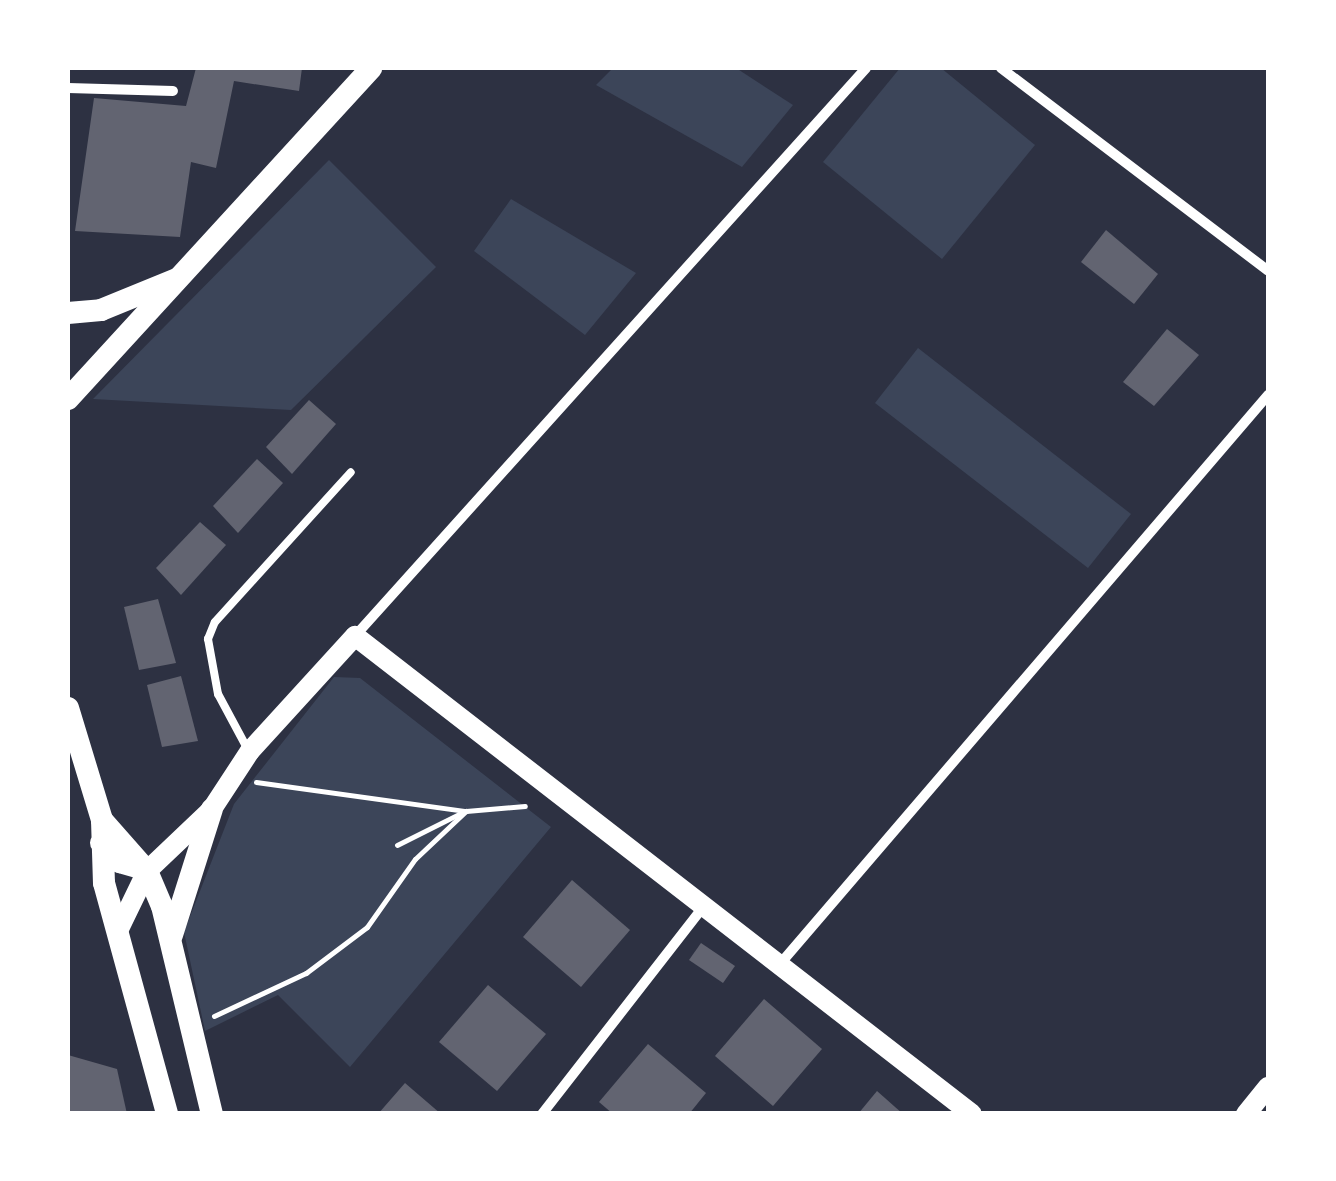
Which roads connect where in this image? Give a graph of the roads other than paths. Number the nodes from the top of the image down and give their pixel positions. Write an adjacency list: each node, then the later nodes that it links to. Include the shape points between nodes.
1 (371, 68): 7 (main road)
2 (866, 68): 12 (street)
3 (1000, 68): 6 (street)
4 (68, 88): 5 (street)
5 (173, 91)
6 (1268, 271)
7 (180, 278): 8 (main road, via 101,310); 10 (main road)
8 (68, 313)
9 (1268, 395): 21 (street)
10 (68, 399)
11 (351, 472): 14 (lane, via 215,622 208,639 229,724)
12 (355, 636): 14 (main road); 18 (main road)
13 (68, 708): 16 (main road)
14 (250, 752): 15 (main road)
15 (212, 810): 17 (main road); 20 (main road)
16 (101, 831): 17 (main road); 19 (main road)
17 (147, 871): 19 (main road); 20 (main road)
18 (704, 906): 21 (main road); 25 (street)
19 (118, 931): 23 (main road)
20 (172, 935): 24 (main road)
21 (780, 964): 26 (main road)
22 (1268, 1086): 27 (main road)
23 (167, 1114)
24 (212, 1114)
25 (542, 1114)
26 (972, 1114)
27 (1246, 1114)

